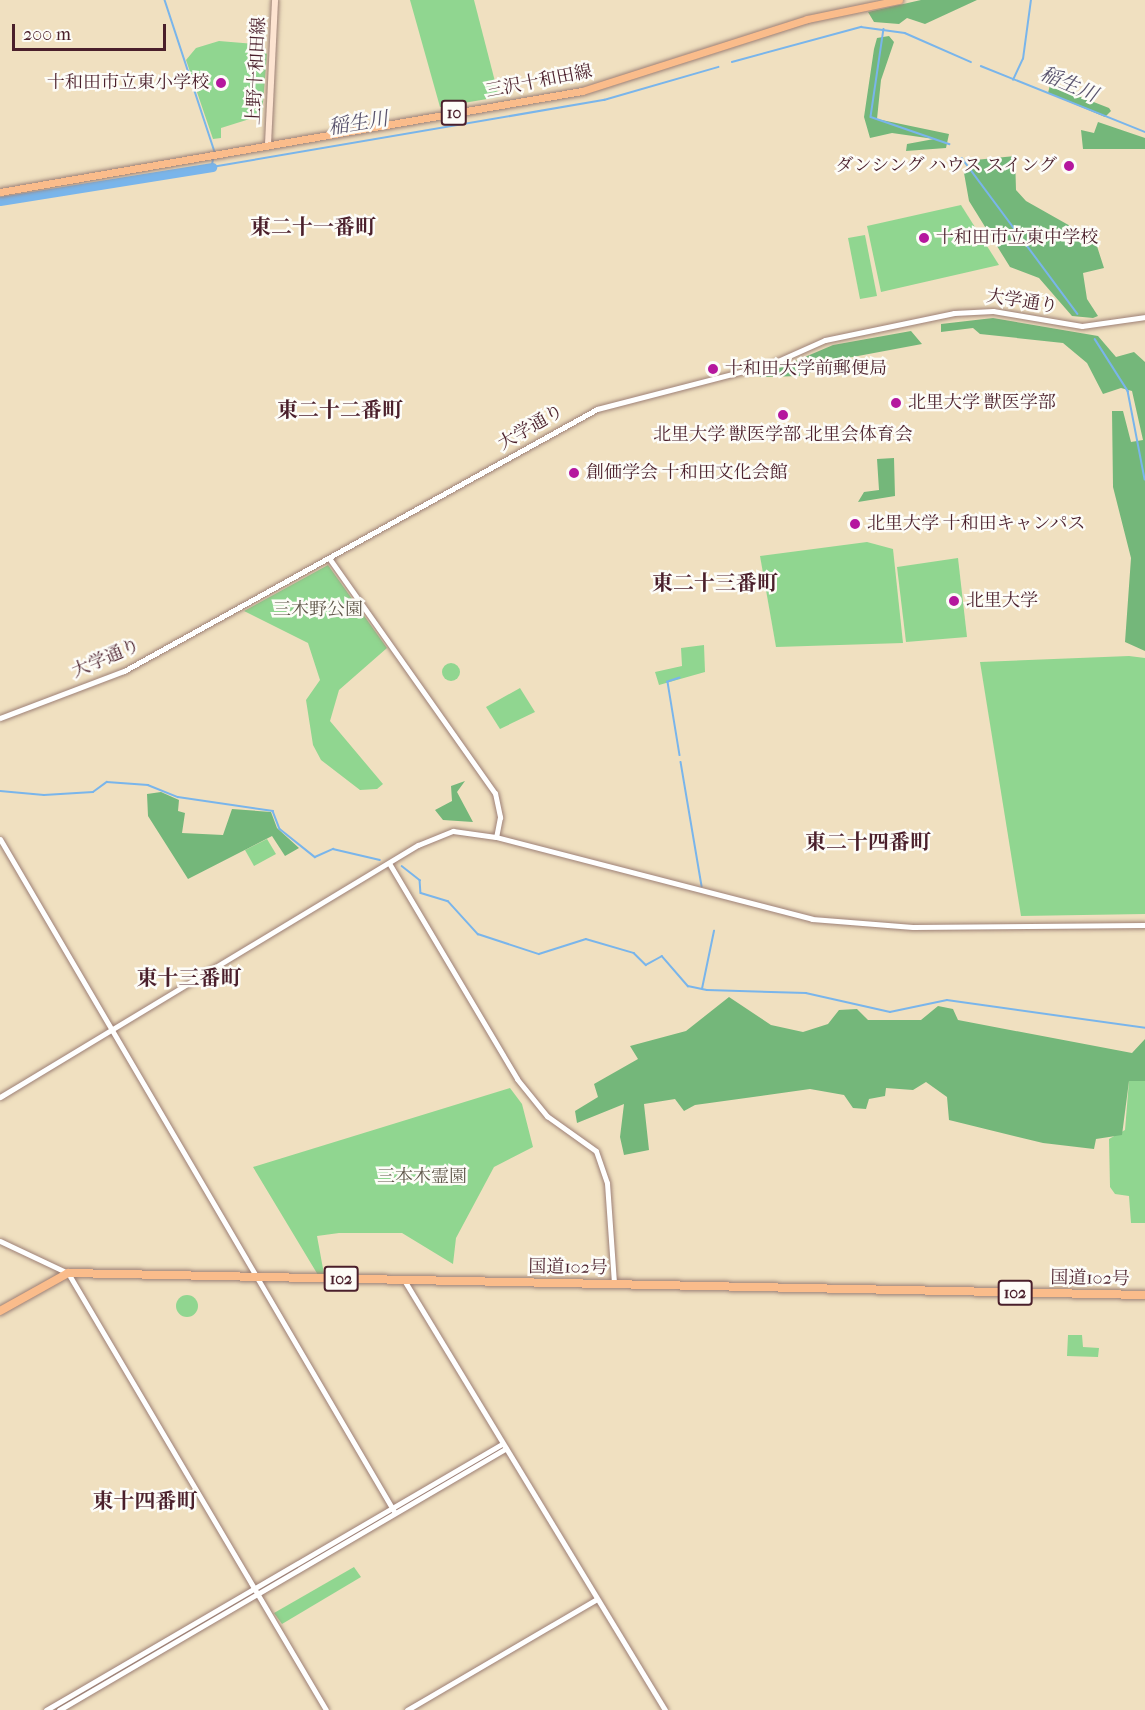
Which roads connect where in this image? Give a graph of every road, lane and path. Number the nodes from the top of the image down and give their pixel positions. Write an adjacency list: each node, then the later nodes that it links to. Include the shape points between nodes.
1 (275, 0): 3 (main road, 上野十和田線)
2 (899, 0): 3 (main road, 三沢十和田線 / 10, via 807,19 582,91)
3 (268, 144): 4 (main road, 三沢十和田線 / 10)
4 (0, 192)
5 (1145, 317): 6 (street, 大学通り, via 1075,326 973,310 825,340 771,364 597,409)
6 (329, 558): 7 (street, 大学通り, via 124,671); 8 (street, via 495,793 500,817)
7 (0, 718)
8 (496, 837): 10 (street, via 453,831); 11 (street, via 812,919 913,927)
9 (0, 839): 12 (street)
10 (388, 863): 12 (street); 18 (street, via 517,1079 547,1116 596,1151 607,1183)
11 (1145, 925)
12 (112, 1029): 13 (street); 16 (street)
13 (0, 1097)
14 (0, 1240): 15 (street)
15 (68, 1273): 16 (highway, 国道102号 / 102); 20 (highway); 23 (street)
16 (259, 1279): 17 (highway, 国道102号 / 102); 22 (street)
17 (404, 1280): 18 (highway, 国道102号 / 102); 21 (street)
18 (614, 1284): 19 (highway, 国道102号 / 102)
19 (1145, 1295)
20 (0, 1311)
21 (504, 1446): 22 (street); 24 (street)
22 (393, 1510): 23 (street)
23 (255, 1591): 25 (street); 26 (street); 27 (street)
24 (597, 1599): 28 (street); 29 (street)
25 (46, 1710)
26 (59, 1710)
27 (326, 1710)
28 (407, 1710)
29 (665, 1710)

